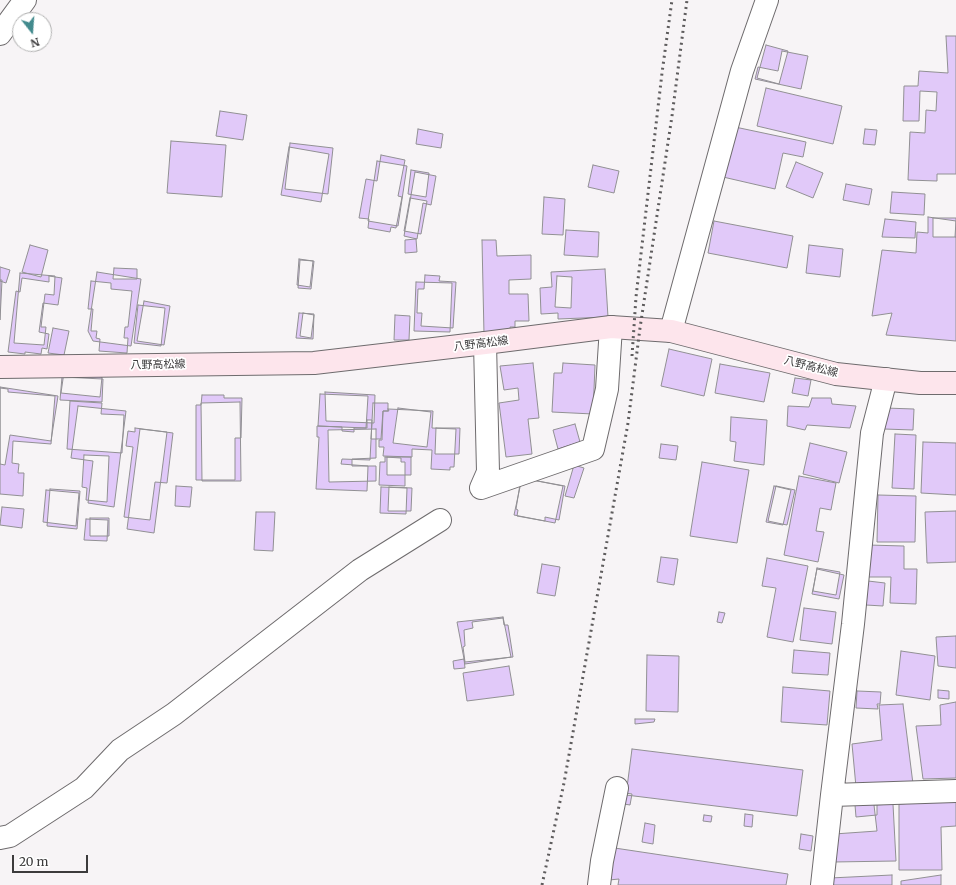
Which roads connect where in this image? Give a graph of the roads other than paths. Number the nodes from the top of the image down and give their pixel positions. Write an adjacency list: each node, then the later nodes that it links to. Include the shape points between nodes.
1 (25, 0): 3 (street)
2 (767, 0): 5 (street, via 742,71)
3 (0, 34)
4 (610, 327): 5 (main road, 八野高松線); 6 (main road, 八野高松線); 6 (street, via 607,389 593,449 481,488 488,472)
5 (671, 331): 8 (main road, 八野高松線, via 836,374)
6 (485, 343): 7 (main road, 八野高松線, via 314,363)
7 (0, 367)
8 (886, 379): 9 (main road, 八野高松線, via 920,383); 13 (street, via 872,433 853,624)
9 (956, 383)
10 (440, 520): 14 (street, via 360,570 174,714 120,750 84,788 10,836)
11 (617, 788): 15 (street)
12 (956, 791): 13 (street)
13 (832, 795): 16 (street)
14 (0, 838)
15 (599, 885)
16 (822, 885)

